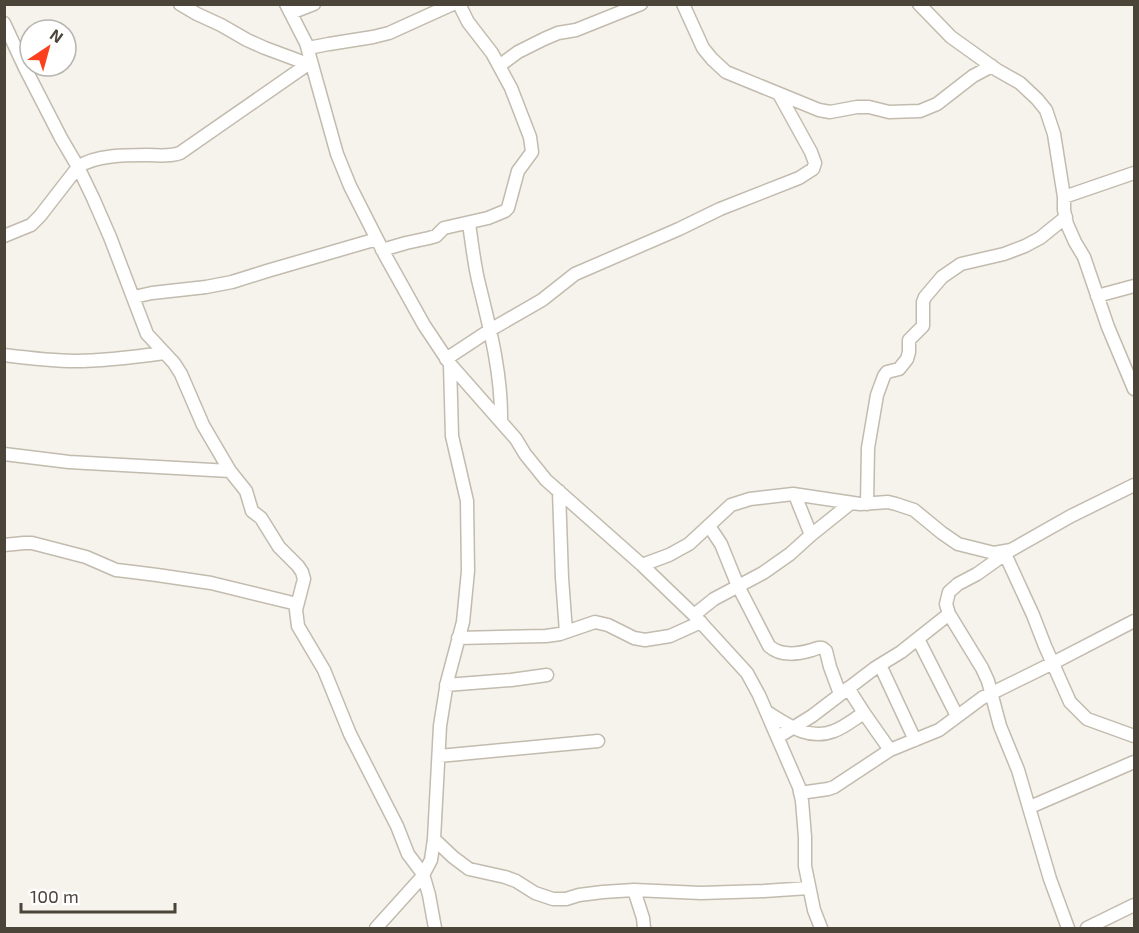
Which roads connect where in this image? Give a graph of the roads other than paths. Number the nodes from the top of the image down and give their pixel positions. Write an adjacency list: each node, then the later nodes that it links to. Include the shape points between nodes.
1 (180, 4): 11 (street, via 264,48)
2 (314, 4): 8 (street)
3 (453, 4): 10 (street, via 389,33)
4 (459, 4): 12 (street)
5 (641, 4): 12 (street, via 544,39)
6 (683, 4): 14 (street, via 711,59 726,72)
7 (919, 4): 13 (street, via 951,37)
8 (289, 9): 10 (street)
9 (4, 23): 15 (street)
10 (308, 48): 11 (street)
11 (310, 63): 15 (street, via 180,153 89,160); 21 (street, via 337,154)
12 (499, 66): 19 (street, via 524,118 532,152 518,171 508,208)
13 (992, 66): 14 (street, via 937,104 920,111 857,107 830,112); 17 (street, via 1020,84 1046,110)
14 (779, 94): 25 (street, via 811,152 813,169 575,274 542,300)
15 (78, 167): 20 (street, via 31,225); 24 (street)
16 (1134, 173): 17 (street)
17 (1064, 197): 18 (street)
18 (1066, 217): 23 (street); 37 (street, via 1025,246 961,264 928,292 923,302 923,326 909,340 907,359 900,369 887,372 881,381 868,448)
19 (469, 224): 21 (street, via 444,228 429,238); 25 (street)
20 (4, 236)
21 (379, 245): 24 (street, via 232,282); 28 (street)
22 (1134, 286): 23 (street)
23 (1097, 296): 29 (street)
24 (134, 297): 26 (street, via 147,334)
25 (490, 330): 28 (street); 30 (street)
26 (164, 353): 27 (street, via 75,361); 32 (street, via 185,380 203,425)
27 (4, 355)
28 (448, 361): 30 (street); 51 (street, via 452,436 467,501 468,570)
29 (1134, 389)
30 (501, 422): 34 (street)
31 (4, 454): 32 (street, via 69,462)
32 (230, 471): 46 (street, via 246,491 252,511 302,572 304,579)
33 (1134, 485): 41 (street)
34 (559, 491): 43 (street); 50 (street)
35 (795, 495): 36 (street); 38 (street, via 738,502); 39 (street)
36 (851, 503): 37 (street); 39 (street)
37 (867, 504): 41 (street, via 888,502 906,506 958,544 994,553)
38 (709, 526): 42 (street, via 689,544); 45 (street)
39 (811, 535): 45 (street, via 763,573)
40 (4, 544): 46 (street, via 32,543 86,557 116,570 211,584)
41 (1008, 552): 47 (street, via 950,592 946,600); 53 (street)
42 (665, 556): 43 (street); 44 (street)
43 (642, 565): 44 (street)
44 (658, 580): 48 (street)
45 (738, 586): 48 (street, via 714,599); 59 (street, via 773,650 788,654 824,649)
46 (297, 604): 75 (street, via 298,626 324,670 408,854)
47 (949, 614): 52 (street); 60 (street, via 982,668)
48 (697, 618): 50 (street, via 670,636 645,640 596,622); 61 (street, via 747,673)
49 (1134, 621): 53 (street)
50 (566, 632): 51 (street)
51 (458, 638): 58 (street)
52 (918, 639): 54 (street); 63 (street)
53 (1053, 663): 60 (street); 65 (street, via 1064,692 1080,713)
54 (880, 665): 56 (street); 57 (street)
55 (547, 675): 58 (street)
56 (863, 677): 57 (street); 59 (street)
57 (887, 679): 67 (street)
58 (446, 685): 70 (street)
59 (844, 691): 62 (street); 64 (street)
60 (991, 693): 63 (street); 73 (street)
61 (767, 712): 64 (street); 66 (street)
62 (864, 713): 64 (street, via 836,731 820,735); 69 (street)
63 (957, 716): 67 (street, via 939,730)
64 (793, 728): 66 (street)
65 (1134, 736)
66 (778, 737): 72 (street)
67 (915, 740): 69 (street)
68 (598, 741): 70 (street)
69 (890, 750): 72 (street, via 834,787)
70 (439, 756): 74 (street)
71 (1133, 767): 73 (street)
72 (800, 793): 76 (street)
73 (1030, 807): 83 (street)
74 (434, 839): 75 (street, via 431,860); 77 (street, via 469,869 505,877 544,897)
75 (423, 874): 79 (street); 80 (street)
76 (809, 888): 77 (street, via 701,893); 82 (street)
77 (634, 890): 81 (street)
78 (1134, 904): 84 (street)
79 (376, 928)
80 (435, 928)
81 (644, 928)
82 (821, 928)
83 (1068, 928)
84 (1088, 928)

